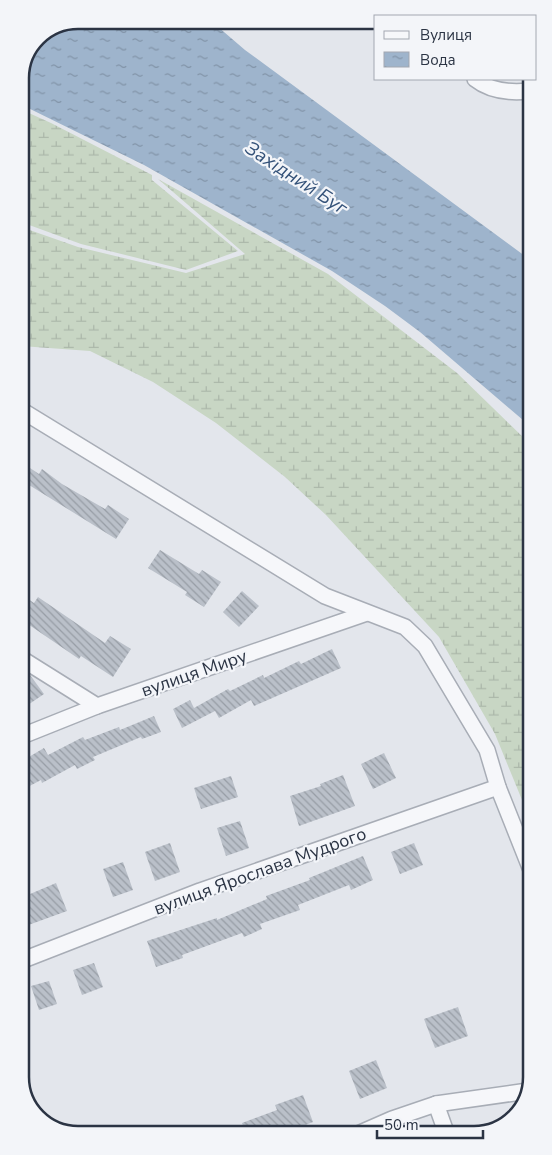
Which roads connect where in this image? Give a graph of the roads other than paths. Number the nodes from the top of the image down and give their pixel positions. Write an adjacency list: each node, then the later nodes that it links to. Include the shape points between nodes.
1 (476, 80): 2 (street, via 486,87)
2 (523, 91)
3 (29, 415): 4 (street, via 325,596)
4 (368, 613): 6 (street, вулиця Миру); 8 (street, via 405,627 425,646 487,750)
5 (29, 663): 6 (street)
6 (97, 706): 7 (street, вулиця Миру)
7 (29, 733)
8 (498, 787): 9 (street); 10 (street, вулиця Ярослава Мудрого, via 200,891)
9 (523, 850)
10 (29, 958)
11 (521, 1093): 12 (street)
12 (436, 1104): 13 (street); 14 (street)
13 (376, 1126)
14 (444, 1126)

